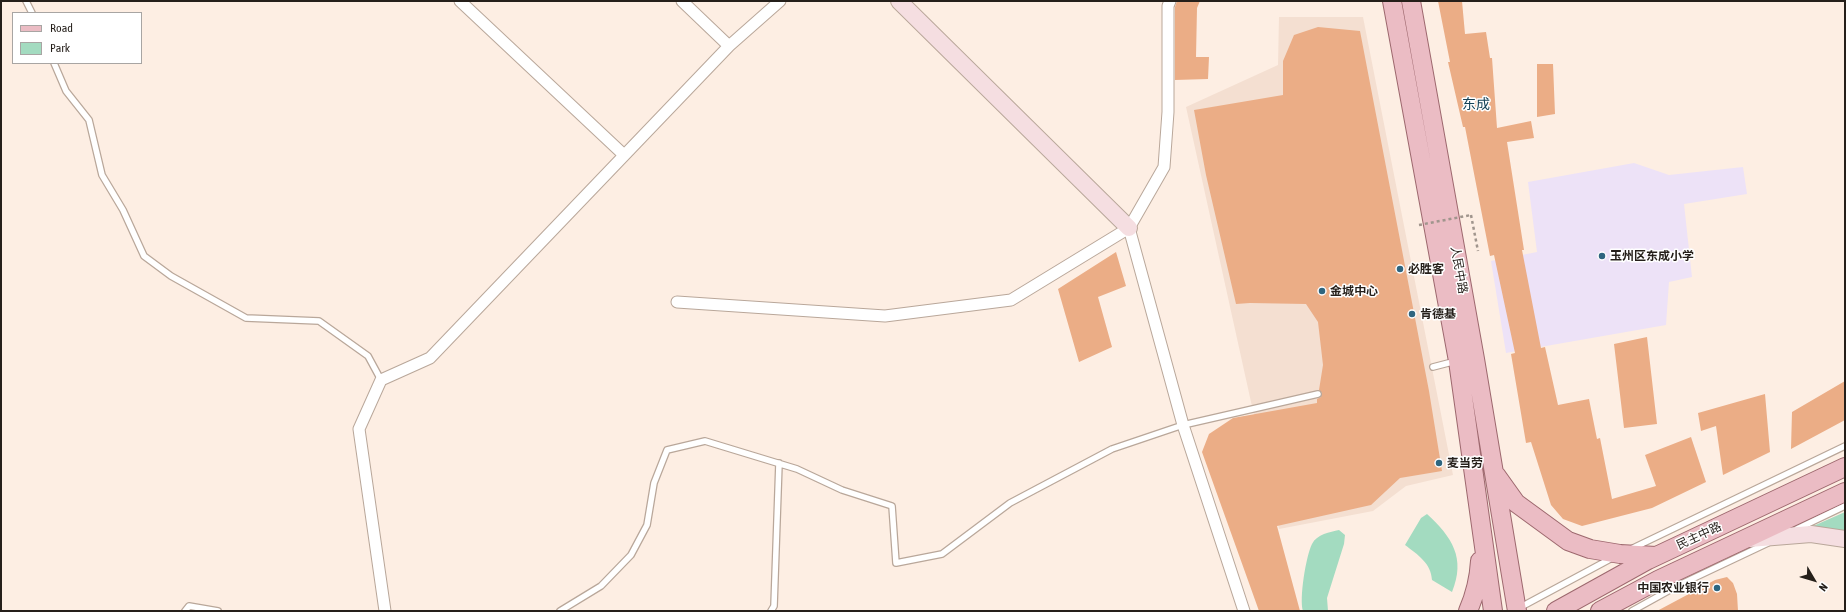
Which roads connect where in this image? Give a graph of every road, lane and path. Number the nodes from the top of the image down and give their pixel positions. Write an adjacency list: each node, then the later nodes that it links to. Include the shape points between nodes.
1 (26, 1): 9 (lane)
2 (460, 1): 12 (street)
3 (682, 1): 10 (street)
4 (780, 1): 10 (street)
5 (899, 1): 14 (street)
6 (1170, 1): 14 (street, via 1168,112 1164,167)
7 (1392, 1): 17 (main road, 人民中路)
8 (1411, 1): 25 (main road, 人民中路)
9 (32, 12)
10 (729, 46): 12 (street)
11 (54, 64): 19 (lane, via 66,91 90,120 102,175 123,210 144,256 171,276 246,318 319,321 368,356)
12 (624, 155): 19 (street, via 430,358)
13 (1419, 225): 15 (path, bridge, via 1471,215)
14 (1129, 228): 16 (street, via 1010,300 885,316); 21 (street)
15 (1478, 251)
16 (677, 302)
17 (1458, 361): 18 (lane); 28 (main road, 人民中路)
18 (1433, 367)
19 (381, 380): 38 (street, via 359,429)
20 (1318, 394): 21 (lane)
21 (1183, 425): 23 (lane, via 1112,449 1010,503 942,554 896,562 892,506 842,490); 41 (street)
22 (1845, 446): 32 (lane)
23 (779, 463): 39 (lane, via 705,441 667,450 654,483 647,525 631,555 601,586); 40 (lane, via 774,606)
24 (1845, 467): 33 (main road, 民主中路)
25 (1494, 473): 32 (main road, via 1516,503 1568,541); 35 (main road, 人民中路)
26 (1845, 492): 31 (main road, 民主中路)
27 (1845, 506): 29 (lane)
28 (1482, 526): 42 (main road, via 1480,575); 43 (main road, 人民中路)
29 (1782, 537): 30 (street, via 1811,534); 31 (street); 45 (lane, via 1677,586)
30 (1845, 539)
31 (1743, 540): 34 (main road, 民主中路, via 1658,580)
32 (1620, 554): 33 (main road); 35 (lane)
33 (1657, 556): 44 (main road, 民主中路)
34 (1605, 609)
35 (1516, 610)
36 (185, 611): 37 (lane, via 189,606)
37 (218, 611)
38 (385, 611)
39 (560, 611)
40 (771, 611)
41 (1244, 611)
42 (1468, 611)
43 (1493, 611)
44 (1556, 611)
45 (1632, 611)

